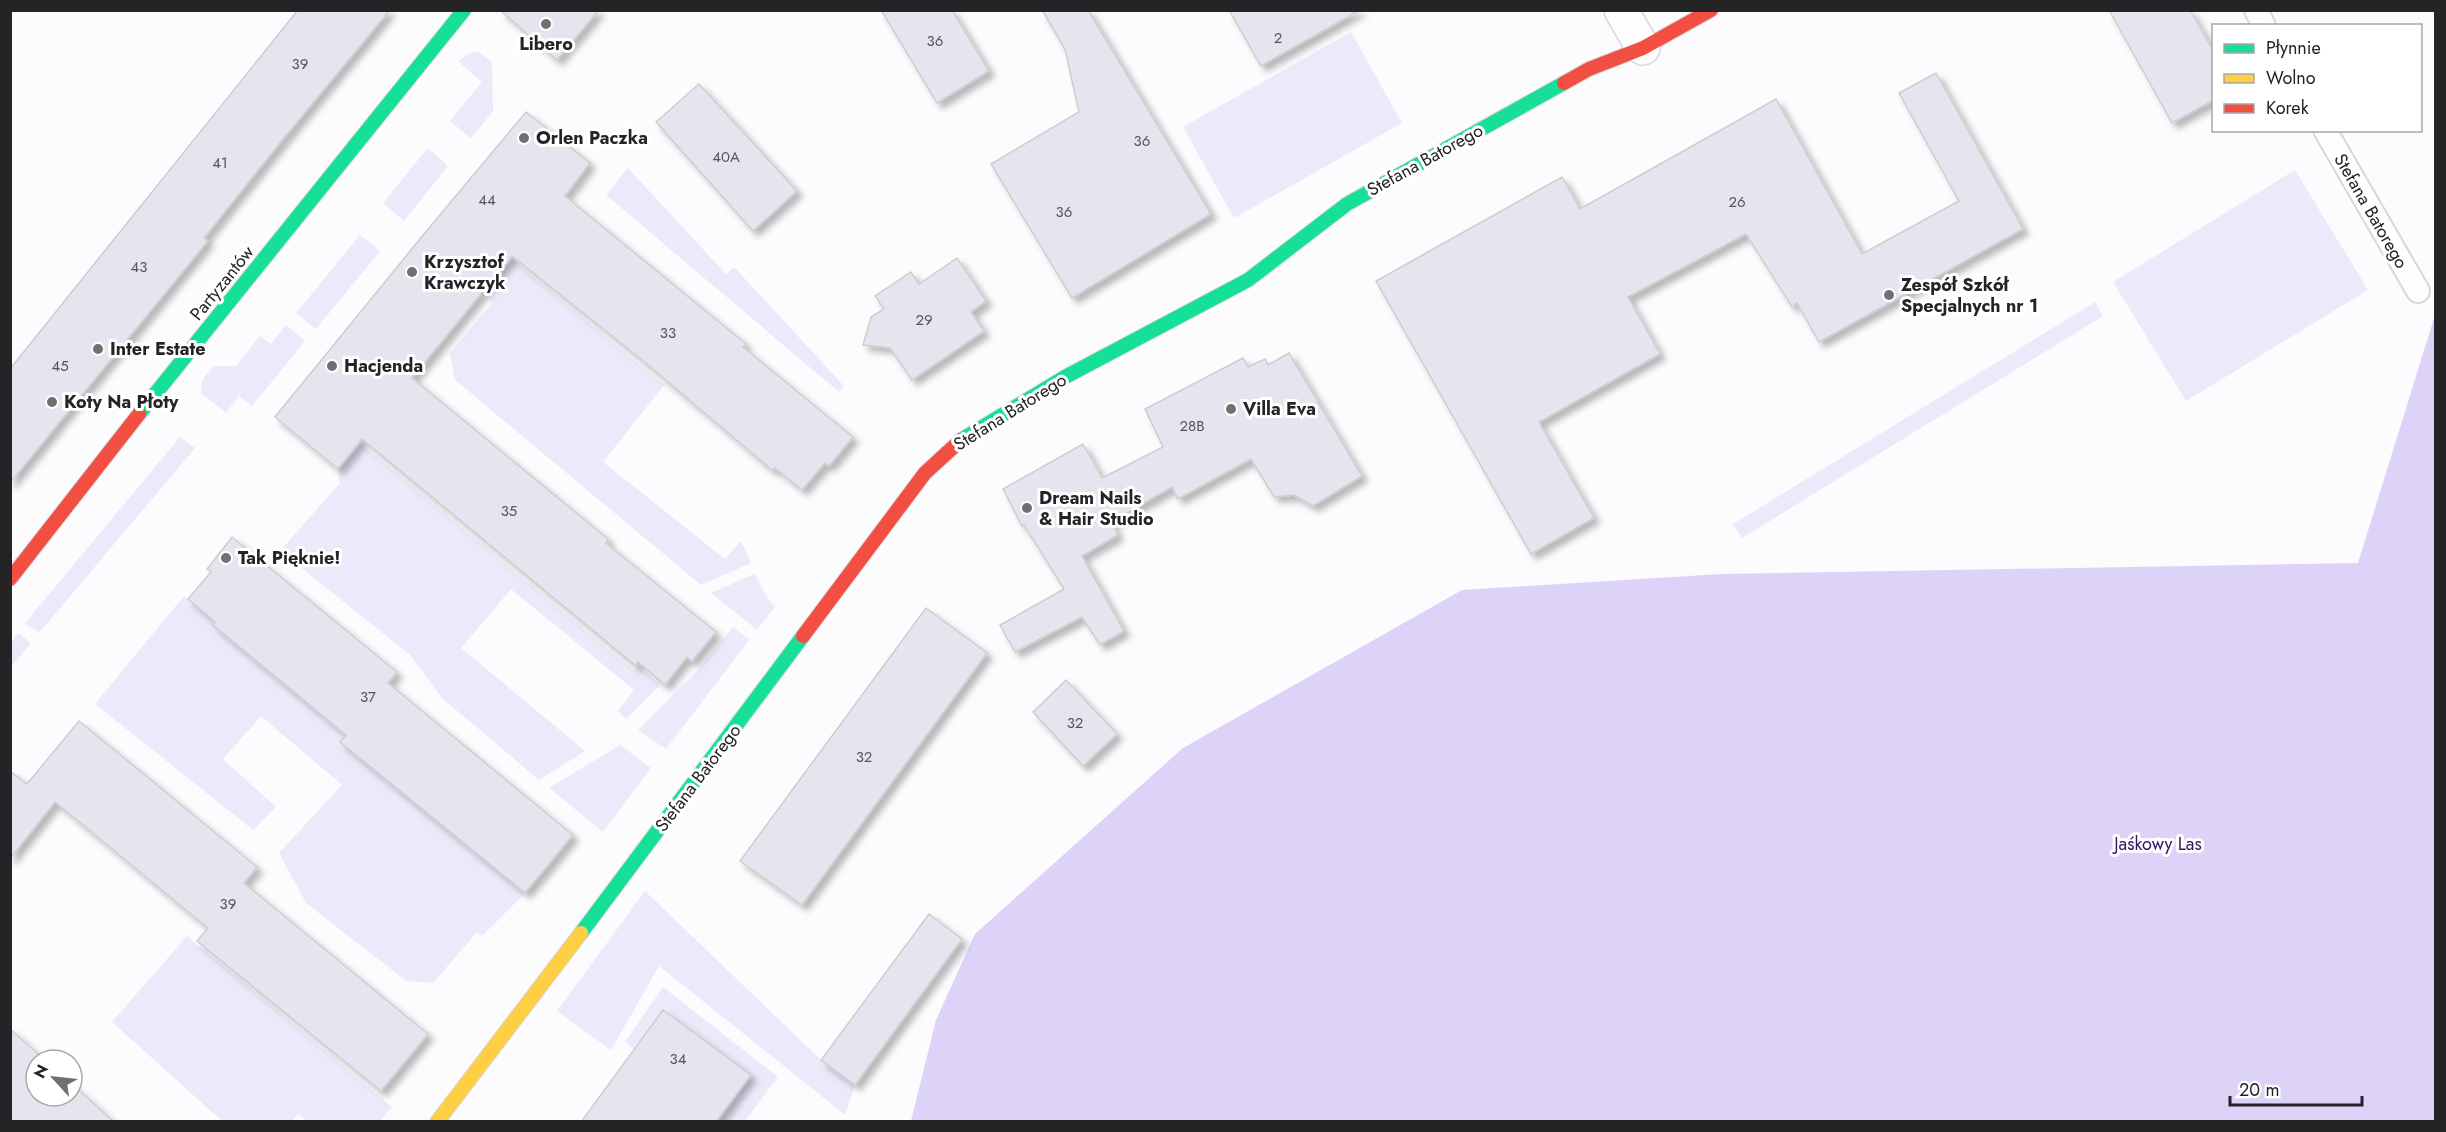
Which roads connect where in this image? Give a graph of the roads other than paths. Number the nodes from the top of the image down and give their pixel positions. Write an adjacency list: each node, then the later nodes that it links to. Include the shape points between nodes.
1 (464, 10): 9 (street, Partyzantów)
2 (1621, 10): 6 (street)
3 (1711, 10): 6 (street, Stefana Batorego)
4 (2256, 10): 5 (lane)
5 (2263, 24)
6 (1643, 48): 10 (street, Stefana Batorego, via 1589,69 1347,204 1248,280 1065,378 968,434 942,455)
7 (2326, 132): 8 (lane, Stefana Batorego)
8 (2418, 291)
9 (10, 579)
10 (437, 1122)

